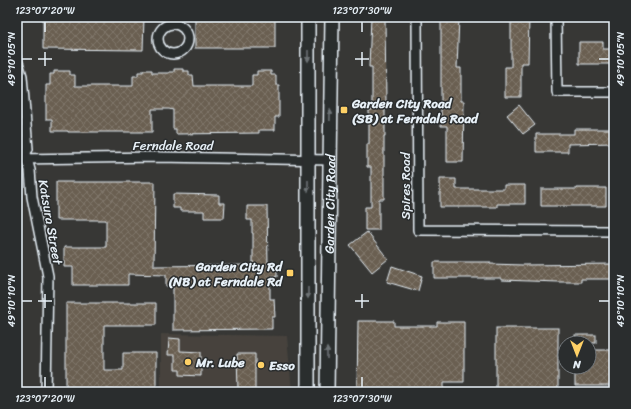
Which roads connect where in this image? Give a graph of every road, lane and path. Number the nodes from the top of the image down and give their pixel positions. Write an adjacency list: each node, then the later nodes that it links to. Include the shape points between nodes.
1 (308, 17): 9 (main road, Garden City Road, one-way to 9)
2 (332, 17): 10 (main road, Garden City Road, one-way to 2)
3 (417, 17): 11 (street, Spires Road, via 418,230)
4 (556, 17): 6 (street, via 557,92)
5 (17, 59): 8 (street, Katsura Street, via 22,76)
6 (614, 92)
7 (17, 159): 8 (street, Ferndale Road)
8 (27, 159): 9 (street, Ferndale Road); 12 (street, Katsura Street, via 48,276)
9 (308, 159): 10 (street, Ferndale Road); 13 (main road, Garden City Road, one-way to 13)
10 (330, 160): 14 (main road, Garden City Road, one-way to 10)
11 (614, 231)
12 (46, 392)
13 (308, 392)
14 (327, 392)

